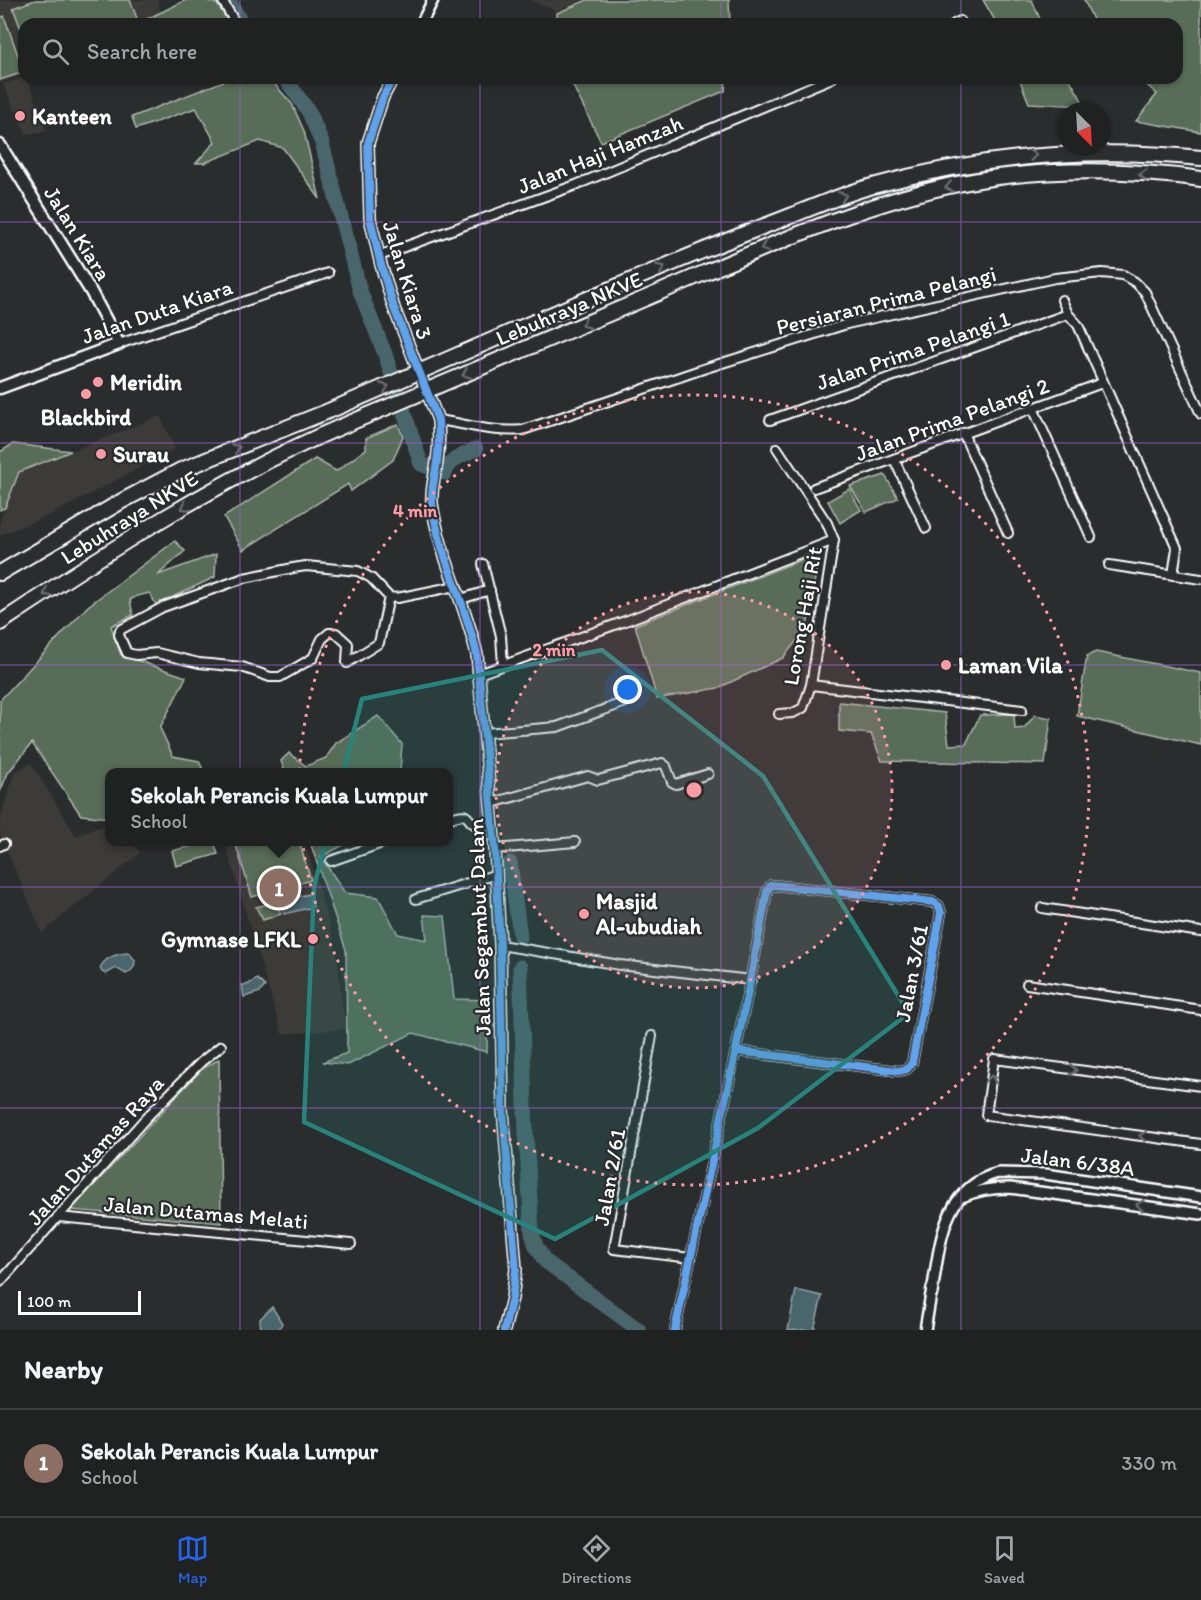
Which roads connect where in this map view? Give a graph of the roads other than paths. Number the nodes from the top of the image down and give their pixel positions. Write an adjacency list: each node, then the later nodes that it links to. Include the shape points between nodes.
1 (222, 0): 3 (street)
2 (433, 0): 4 (street)
3 (232, 18)
4 (424, 18)
5 (390, 84): 10 (street, Jalan Kiara 3, via 368,143 370,218)
6 (818, 84): 10 (street, Jalan Haji Hamzah, via 576,185)
7 (0, 145): 14 (main road, Jalan Kiara)
8 (1201, 158): 31 (highway, Lebuhraya NKVE, one-way to 8, bridge, via 181,470 698,252 867,187 1036,154 1151,153)
9 (1201, 179): 38 (highway, Lebuhraya NKVE, one-way to 38, bridge, via 1091,172 1028,174 979,180 871,207 760,249 288,450 139,534)
10 (379, 256): 19 (street, Jalan Kiara 3, via 394,308)
11 (328, 273): 14 (street, Jalan Duta Kiara)
12 (1062, 300): 13 (street)
13 (1068, 314): 15 (street, via 1078,325); 20 (street, Jalan Prima Pelangi 1)
14 (120, 344): 16 (main road, Jalan Duta Kiara)
15 (1102, 383): 17 (street, Jalan Prima Pelangi 2); 32 (street, via 1177,548)
16 (0, 388)
17 (1033, 408): 21 (street, Jalan Prima Pelangi 2); 27 (street)
18 (1201, 414): 19 (street, Persiaran Prima Pelangi, via 1144,292 1123,275 1102,273 1055,279 847,324 524,430 477,429)
19 (438, 420): 34 (street, Jalan Segambut Dalam, via 432,502)
20 (770, 420)
21 (963, 433): 23 (street, Jalan Prima Pelangi 2); 26 (street)
22 (777, 447): 28 (street, Lorong Haji Rit)
23 (894, 459): 24 (street, Jalan Prima Pelangi 2); 25 (street)
24 (814, 488)
25 (926, 528)
26 (1008, 533)
27 (1091, 537)
28 (834, 540): 39 (street); 41 (street, Lorong Haji Rit)
29 (483, 564): 35 (street)
30 (1109, 565): 32 (street)
31 (0, 573)
32 (1173, 575): 33 (street)
33 (1201, 579)
34 (456, 586): 36 (street, via 402,598); 37 (street, Jalan Segambut Dalam)
35 (490, 590): 37 (street); 39 (street)
36 (389, 597): 36 (street, via 358,571 293,568 244,578 163,607 120,630 120,635 127,653 157,653 280,677 313,658 329,633 336,633 348,644 347,663 375,647)
37 (461, 599): 40 (street, Jalan Segambut Dalam, via 471,627)
38 (0, 623)
39 (503, 665): 40 (street)
40 (479, 674): 45 (street, Jalan Segambut Dalam)
41 (811, 685): 43 (street); 44 (street, Lorong Haji Rit, via 803,708)
42 (625, 702): 45 (street, via 557,727)
43 (1022, 710)
44 (779, 714)
45 (485, 733): 47 (street, Jalan Segambut Dalam)
46 (708, 774): 47 (street, via 676,784 662,763 598,780 588,776)
47 (492, 803): 49 (street, Jalan Segambut Dalam)
48 (453, 817): 49 (street, via 461,814 476,825)
49 (493, 825): 52 (street, Jalan Segambut Dalam)
50 (575, 842): 52 (street)
51 (374, 846): 53 (street)
52 (495, 849): 54 (street, Jalan Segambut Dalam)
53 (331, 861)
54 (497, 874): 55 (street); 58 (street, Jalan Segambut Dalam)
55 (416, 899)
56 (1042, 908): 57 (street)
57 (1201, 932)
58 (500, 945): 59 (street, via 620,965); 76 (street, Jalan Segambut Dalam, via 504,1131 516,1269)
59 (751, 980): 64 (street, Jalan 3/61); 64 (street, Jalan 3/61, via 771,885 933,902 939,906 941,913 912,1063 907,1069)
60 (1027, 984): 61 (street)
61 (1201, 1010)
62 (652, 1036): 74 (street, Jalan 2/61, via 615,1249)
63 (221, 1046): 72 (street, Jalan Dutamas Raya, via 145,1119)
64 (736, 1051): 74 (street, Jalan 3/61)
65 (1201, 1086): 66 (street, one-way to 65, via 986,1115 994,1059)
66 (1201, 1144)
67 (1015, 1173): 68 (street, via 1005,1178); 69 (street, Jalan 6/38A); 70 (street, Jalan 6/38A, via 983,1178)
68 (1010, 1188): 70 (street, Jalan 6/38A, via 982,1190); 71 (street, Jalan 6/38A, one-way to 68)
69 (1201, 1197)
70 (959, 1198): 78 (street, Jalan 6/38A, via 941,1238)
71 (1201, 1214)
72 (58, 1217): 73 (street, Jalan Dutamas Melati); 75 (street, Jalan Dutamas Raya)
73 (351, 1244)
74 (691, 1258): 77 (street, Jalan 3/61)
75 (0, 1281)
76 (504, 1330)
77 (675, 1330)
78 (925, 1330)

